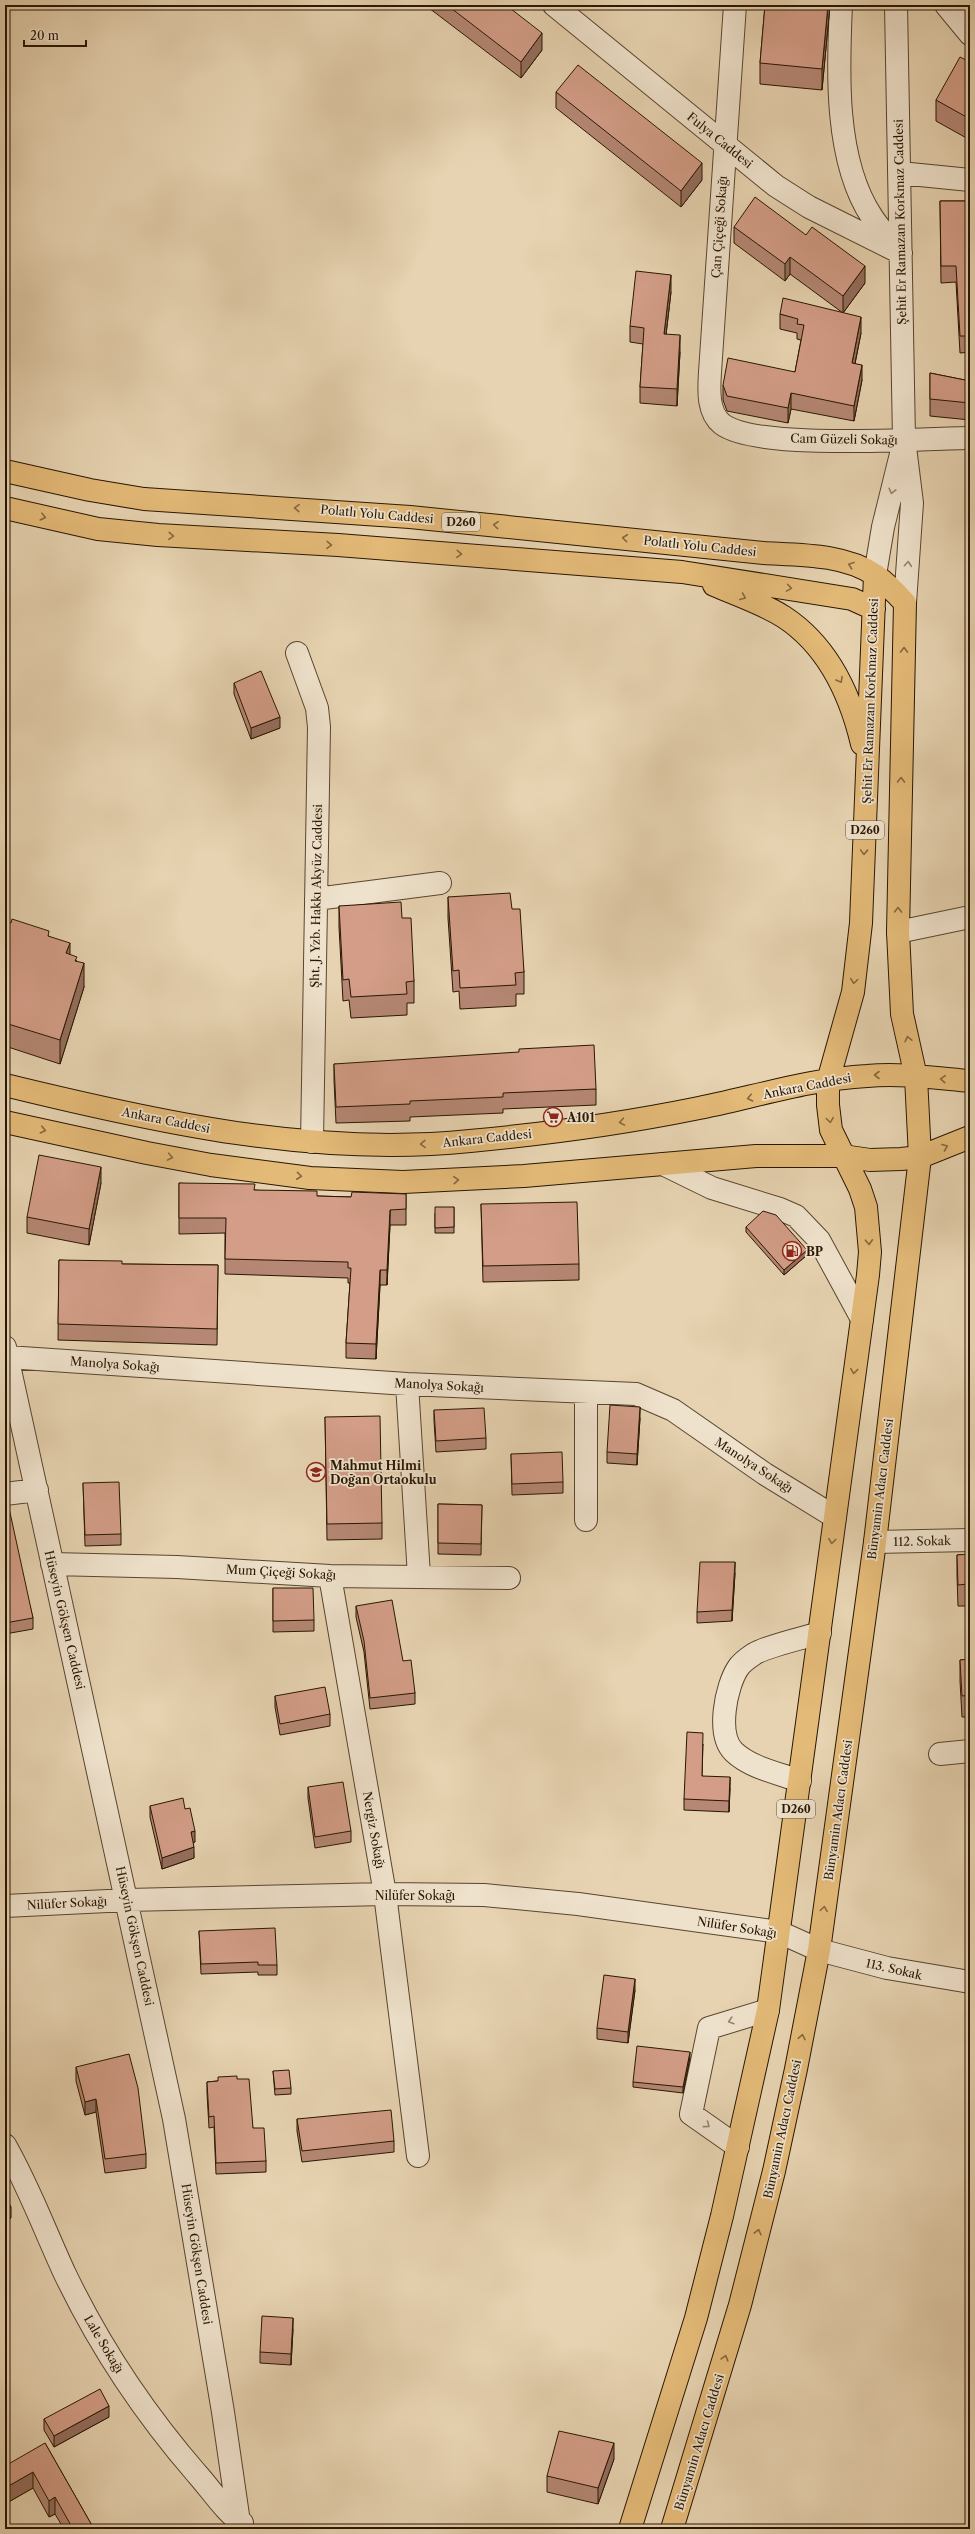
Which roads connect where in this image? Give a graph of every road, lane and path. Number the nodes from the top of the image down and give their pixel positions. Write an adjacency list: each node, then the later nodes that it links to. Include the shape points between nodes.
1 (554, 5): 8 (street, Fulya Caddesi)
2 (735, 5): 8 (street, Çan Çiçeği Sokağı)
3 (841, 5): 11 (street, via 838,80 847,150 856,187 871,216)
4 (912, 5): 6 (street)
5 (946, 5): 7 (street)
6 (897, 14): 9 (street, Şehit Er Ramazan Korkmaz Caddesi)
7 (970, 34)
8 (724, 144): 11 (street, Fulya Caddesi, via 776,186 809,207); 12 (street, Çan Çiçeği Sokağı, via 709,392 711,407)
9 (900, 173): 10 (street); 11 (street, Şehit Er Ramazan Korkmaz Caddesi)
10 (970, 180)
11 (901, 253): 14 (street, Şehit Er Ramazan Korkmaz Caddesi)
12 (721, 423): 14 (street, Cam Güzeli Sokağı, via 734,431 796,439)
13 (970, 438): 14 (street, Cam Güzeli Sokağı)
14 (904, 439): 18 (street, Şehit Er Ramazan Korkmaz Caddesi, one-way to 18); 19 (street, Şehit Er Ramazan Korkmaz Caddesi, one-way to 14, via 912,503)
15 (5, 470): 18 (main road, Polatlı Yolu Caddesi / D260, one-way to 15, via 846,563 809,555 756,552 410,517 144,499 90,490)
16 (5, 508): 17 (main road, D260, one-way to 17, via 98,528 158,535 338,545)
17 (682, 572): 20 (main road, one-way to 20, via 852,599); 22 (main road, D260, one-way to 22, via 759,604 783,616 802,630 833,666 846,691)
18 (875, 575): 19 (main road, Polatlı Yolu Caddesi / D260); 20 (main road, Şehit Er Ramazan Korkmaz Caddesi / D260)
19 (905, 603): 26 (main road, Şehit Er Ramazan Korkmaz Caddesi / D260, one-way to 19)
20 (874, 609): 22 (main road, Şehit Er Ramazan Korkmaz Caddesi / D260)
21 (297, 653): 24 (street, Şht. J. Yzb. Hakkı Akyüz Caddesi, via 317,708)
22 (868, 769): 28 (main road, Şehit Er Ramazan Korkmaz Caddesi / D260, one-way to 28, via 861,923 856,966 851,998)
23 (440, 884): 24 (street)
24 (316, 899): 33 (street, Şht. J. Yzb. Hakkı Akyüz Caddesi)
25 (970, 917): 26 (street)
26 (898, 932): 27 (main road, Şehit Er Ramazan Korkmaz Caddesi / D260, one-way to 26, via 902,1014)
27 (916, 1077): 28 (main road, Ankara Caddesi, one-way to 28, via 871,1075); 29 (main road, Ankara Caddesi, one-way to 27); 35 (main road, Bünyamin Adacı Caddesi / D260)
28 (828, 1081): 33 (main road, Ankara Caddesi, one-way to 33, via 692,1110 547,1132 434,1144); 34 (main road, D260, one-way to 34, via 831,1130)
29 (970, 1081)
30 (5, 1084): 33 (main road, Ankara Caddesi, via 72,1101 225,1131)
31 (5, 1122): 36 (main road, one-way to 36, via 211,1165 310,1178 428,1182)
32 (970, 1137): 35 (main road, one-way to 32)
33 (312, 1142)
34 (843, 1156): 35 (main road, via 884,1160); 36 (main road, via 756,1156); 37 (main road, D260, one-way to 37, via 860,1189 869,1228 870,1252)
35 (920, 1156): 46 (main road, Bünyamin Adacı Caddesi / D260)
36 (663, 1164): 37 (street, via 712,1188 796,1216 819,1240)
37 (862, 1319): 43 (main road, D260, one-way to 43)
38 (6, 1352): 39 (street, Manolya Sokağı); 41 (street, Hüseyin Gökşen Caddesi)
39 (407, 1384): 40 (street, Manolya Sokağı); 49 (street)
40 (586, 1392): 43 (street, Manolya Sokağı, via 636,1394 656,1401); 44 (street)
41 (37, 1490): 42 (street); 47 (street, Hüseyin Gökşen Caddesi)
42 (5, 1494)
43 (835, 1517): 51 (main road, D260, one-way to 51)
44 (586, 1520)
45 (970, 1540): 46 (street, 112. Sokak)
46 (875, 1542): 59 (main road, Bünyamin Adacı Caddesi / D260, one-way to 46)
47 (52, 1564): 48 (street, Mum Çiçeği Sokağı, via 134,1565); 56 (street, Hüseyin Gökşen Caddesi)
48 (330, 1576): 49 (street, Mum Çiçeği Sokağı); 55 (street, Nergiz Sokağı)
49 (419, 1576): 50 (street, Mum Çiçeği Sokağı)
50 (509, 1578)
51 (820, 1633): 54 (main road, D260); 54 (street, via 755,1653 738,1667 729,1684 724,1714 725,1735 732,1751 749,1763)
52 (970, 1751): 53 (street)
53 (940, 1754)
54 (800, 1781): 58 (main road, D260)
55 (385, 1894): 56 (street, Nilüfer Sokağı); 58 (street, Nilüfer Sokağı, via 484,1896 570,1903); 64 (street, Nergiz Sokağı)
56 (128, 1900): 57 (street, Nilüfer Sokağı); 65 (street, Hüseyin Gökşen Caddesi, via 184,2171)
57 (5, 1906)
58 (779, 1932): 59 (street, Nilüfer Sokağı); 61 (main road, D260)
59 (819, 1950): 60 (street, 113. Sokak, via 887,1968); 67 (main road, Bünyamin Adacı Caddesi / D260, one-way to 59, via 744,2290 774,2171)
60 (970, 1982)
61 (768, 2010): 63 (main road, D260); 63 (street, one-way to 63, via 709,2028 707,2036 691,2114)
62 (5, 2145): 65 (street, Lale Sokağı, via 22,2175 65,2274 106,2349 183,2458)
63 (738, 2147): 66 (main road, D260, via 696,2318)
64 (418, 2156)
65 (244, 2526)
66 (630, 2529)
67 (672, 2529)

